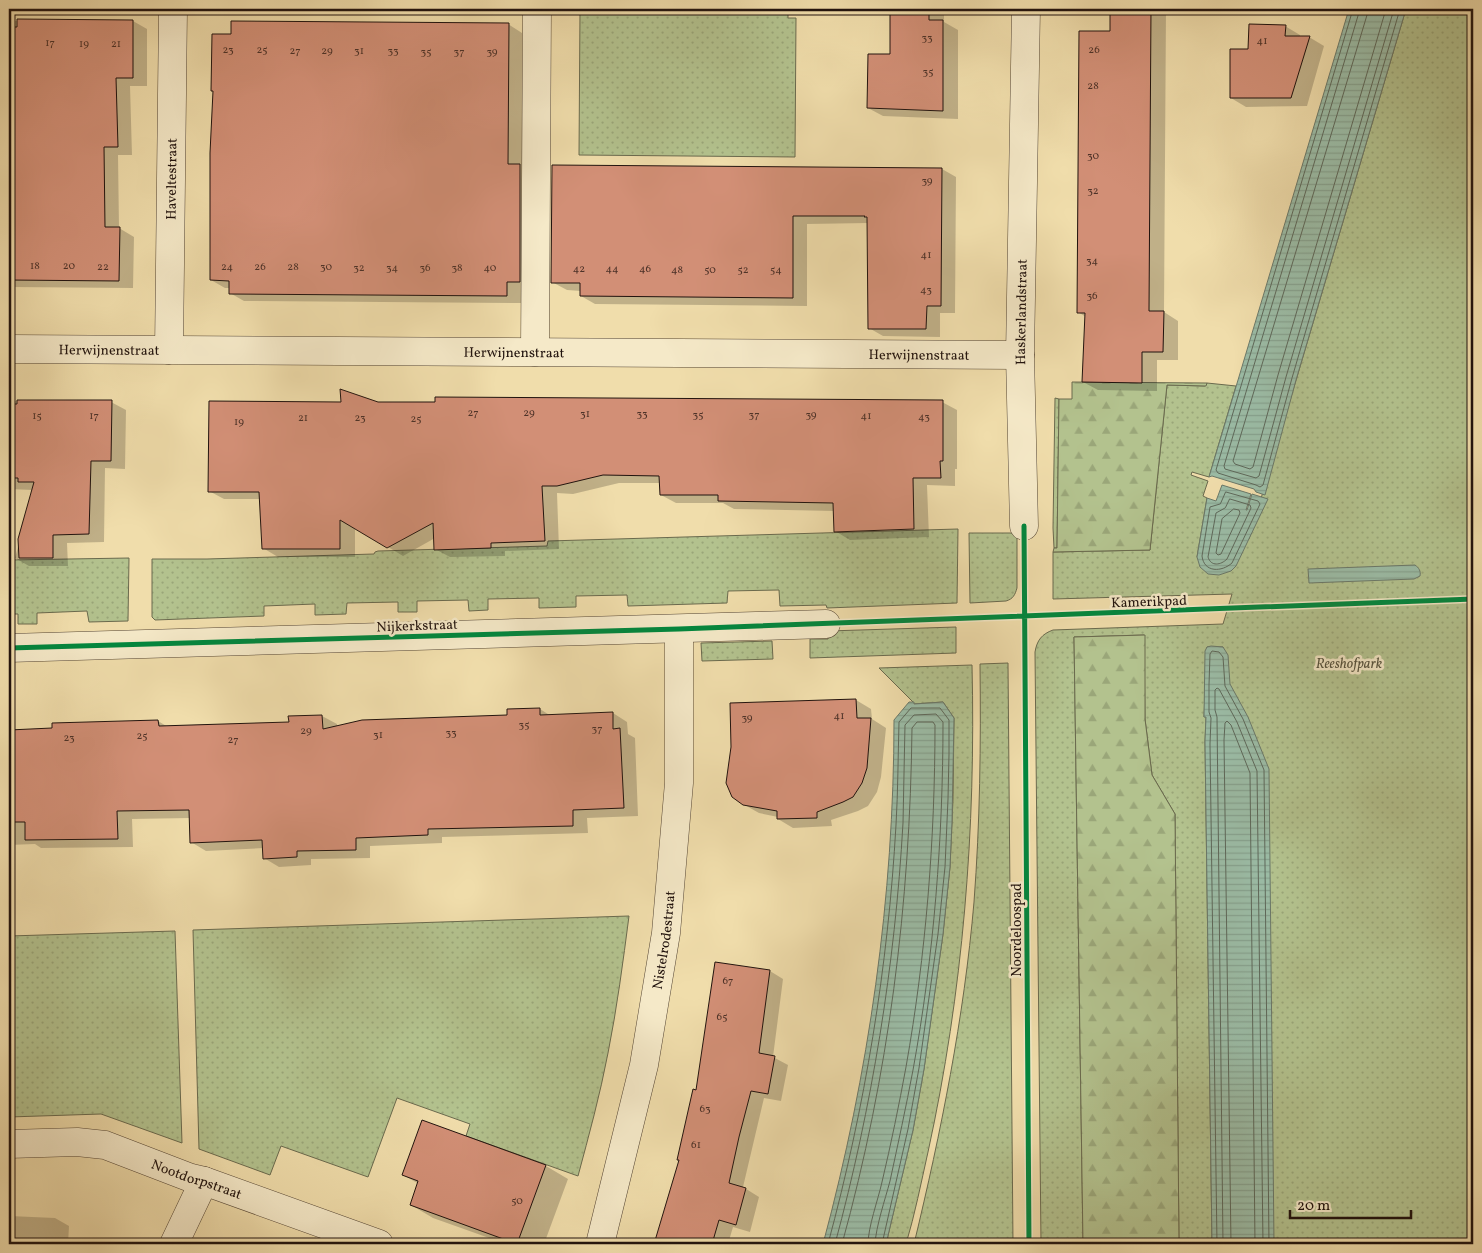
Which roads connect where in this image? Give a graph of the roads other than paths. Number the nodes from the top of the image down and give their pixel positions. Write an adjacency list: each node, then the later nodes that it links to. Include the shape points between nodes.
1 (173, 9): 5 (street, Haveltestraat)
2 (537, 9): 6 (street)
3 (1026, 9): 7 (street, Haskerlandstraat)
4 (9, 349): 5 (street, Herwijnenstraat)
5 (169, 350): 6 (street, Herwijnenstraat)
6 (535, 352): 7 (street, Herwijnenstraat)
7 (1020, 355): 8 (street, Haskerlandstraat)
8 (1024, 526)
9 (826, 624): 10 (street, Nijkerkstraat)
10 (679, 629): 11 (street, Nijkerkstraat); 16 (street, Nistelrodestraat, via 679,783 666,933 644,1066)
11 (9, 648)
12 (9, 1144): 13 (street, Nootdorpstraat, via 78,1142 105,1145)
13 (204, 1181): 14 (street); 15 (street, Nootdorpstraat)
14 (174, 1244)
15 (379, 1244)
16 (600, 1244)

